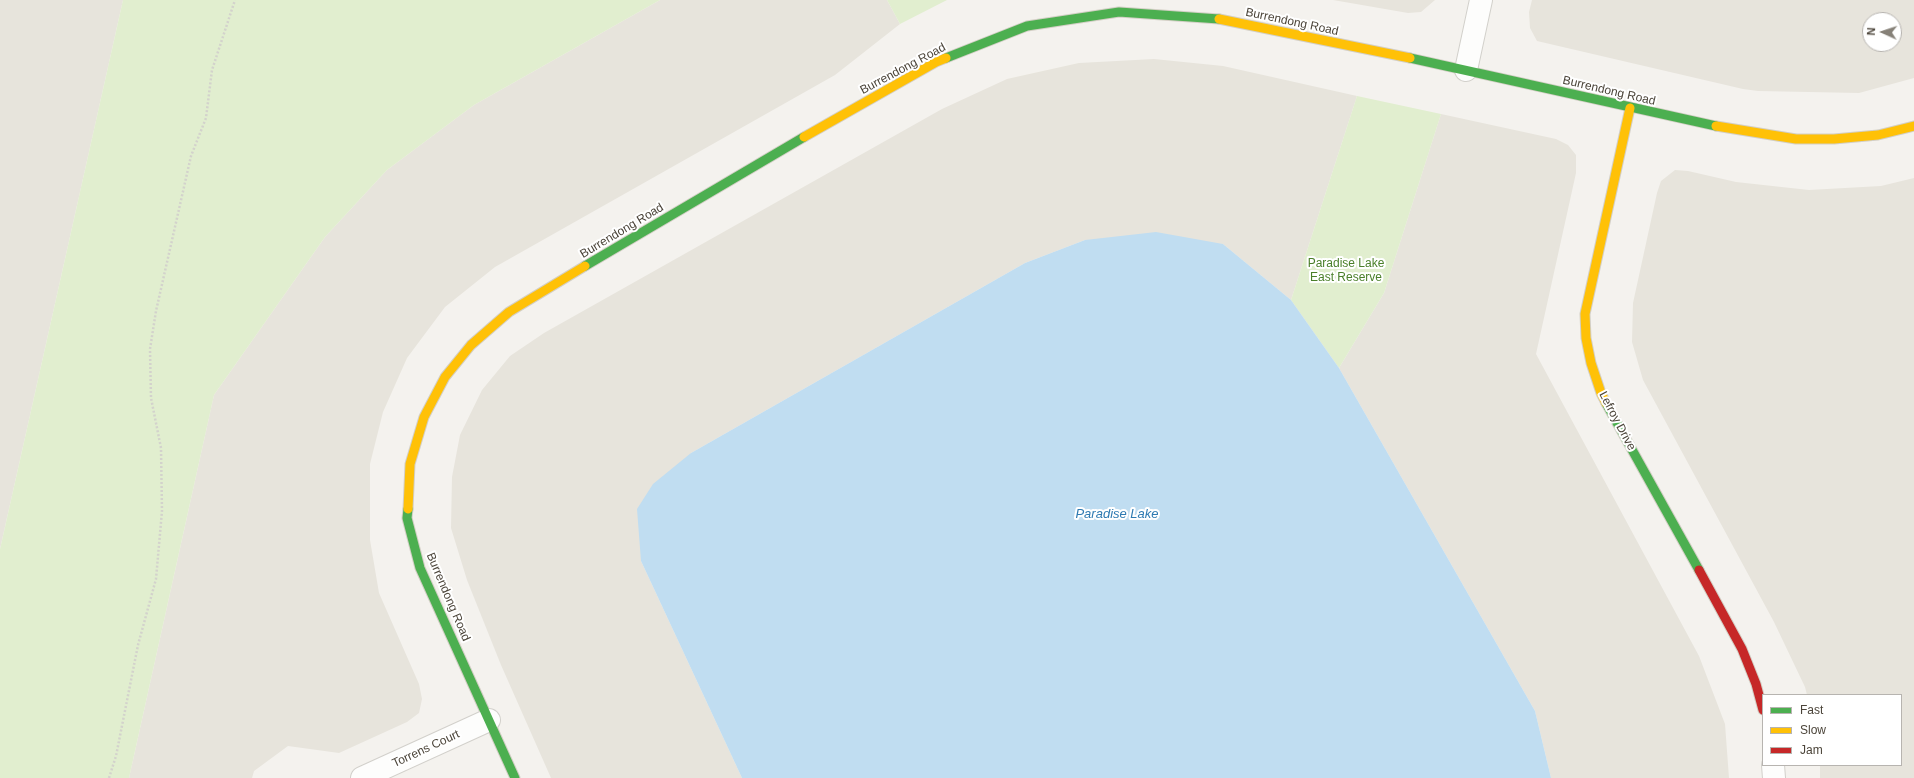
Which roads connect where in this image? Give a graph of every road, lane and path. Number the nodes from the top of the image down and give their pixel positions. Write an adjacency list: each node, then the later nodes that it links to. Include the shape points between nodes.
1 (235, 0): 9 (path, via 212,70 206,118 191,156 156,311 150,350 151,398 161,448 162,511 156,579 138,645 116,756)
2 (1481, 0): 3 (street)
3 (1466, 70): 4 (street, Burrendong Road); 7 (street, Burrendong Road, via 1211,17 1119,12 1027,26 936,62 743,172 509,312 471,345 445,377 424,417 410,464 407,518 420,568)
4 (1630, 108): 5 (street, Burrendong Road, via 1732,130 1796,139 1878,135); 6 (street, Lefroy Drive, via 1585,314 1591,363 1601,393 1742,649)
5 (1914, 126)
6 (1762, 706)
7 (489, 720): 10 (street, Torrens Court); 11 (street, Burrendong Road)
8 (1773, 766): 12 (street)
9 (109, 778)
10 (362, 778)
11 (515, 778)
12 (1774, 778)

